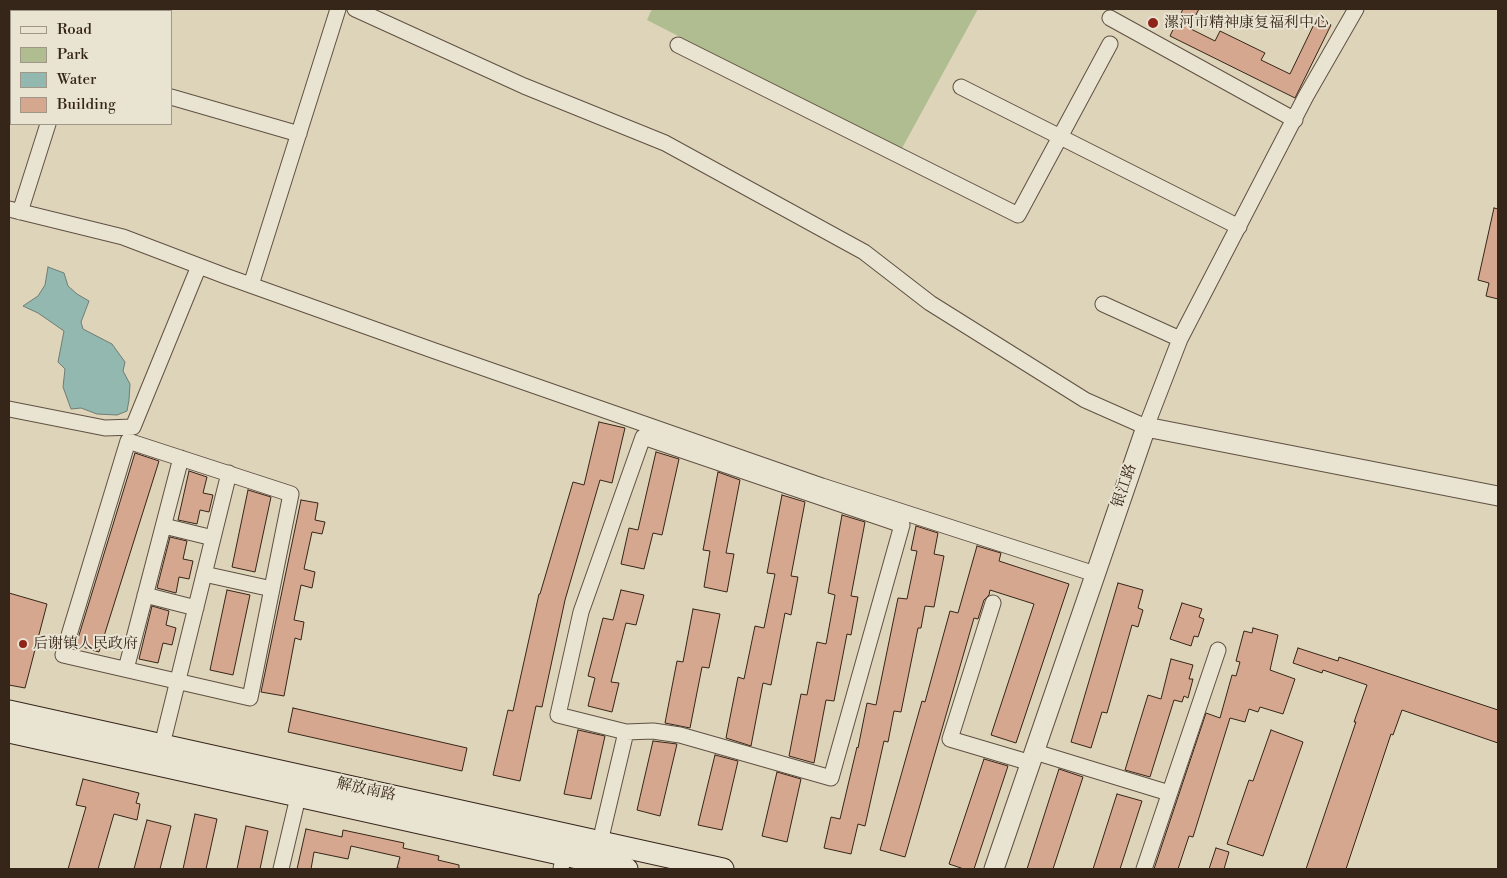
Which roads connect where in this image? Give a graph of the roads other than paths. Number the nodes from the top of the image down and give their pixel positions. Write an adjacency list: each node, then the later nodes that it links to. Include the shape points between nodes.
1 (338, 9): 11 (street)
2 (355, 9): 20 (street, via 524,86 664,143 864,252 930,303 1085,400)
3 (1356, 9): 9 (street, 银江路)
4 (1110, 18): 9 (street)
5 (1110, 44): 12 (street)
6 (678, 45): 12 (street, via 1018,215)
7 (961, 87): 12 (street)
8 (172, 97): 11 (street)
9 (1295, 120): 14 (street, 银江路)
10 (48, 125): 13 (street)
11 (299, 134): 16 (street)
12 (1060, 137): 14 (street)
13 (15, 210): 15 (street, via 123,237)
14 (1239, 227): 18 (street, 银江路)
15 (199, 266): 16 (street); 19 (street, via 134,427 105,428)
16 (251, 285): 27 (street, via 812,482)
17 (1103, 304): 18 (street)
18 (1180, 339): 20 (street, 银江路)
19 (9, 409)
20 (1146, 427): 23 (street); 27 (street, 银江路)
21 (181, 458): 22 (street); 24 (street); 33 (street, via 128,441 63,655)
22 (229, 473): 25 (street); 28 (street, via 291,494)
23 (1498, 496)
24 (164, 526): 25 (street); 29 (street)
25 (213, 538): 26 (street)
26 (204, 574): 28 (street); 31 (street)
27 (1095, 574): 39 (street, 银江路)
28 (272, 589): 34 (street, via 250,698)
29 (145, 595): 31 (street); 33 (street)
30 (992, 603): 39 (street, via 950,739)
31 (196, 608): 34 (street)
32 (1218, 650): 40 (street)
33 (126, 669): 34 (street)
34 (178, 682): 38 (street)
35 (9, 711): 38 (main road, 解放南路)
36 (9, 732): 41 (main road, 解放南路)
37 (626, 732): 37 (street, via 680,735 831,778 902,525 643,437 581,612 558,715); 42 (street)
38 (162, 745): 43 (main road, 解放南路)
39 (1033, 757): 40 (street); 47 (street, 银江路)
40 (1169, 793): 48 (street)
41 (298, 797): 43 (main road, 解放南路); 44 (street)
42 (600, 842): 43 (main road, 解放南路); 46 (main road, 解放南路)
43 (564, 853): 45 (main road, 解放南路)
44 (281, 869)
45 (627, 869)
46 (723, 869)
47 (994, 869)
48 (1144, 869)

